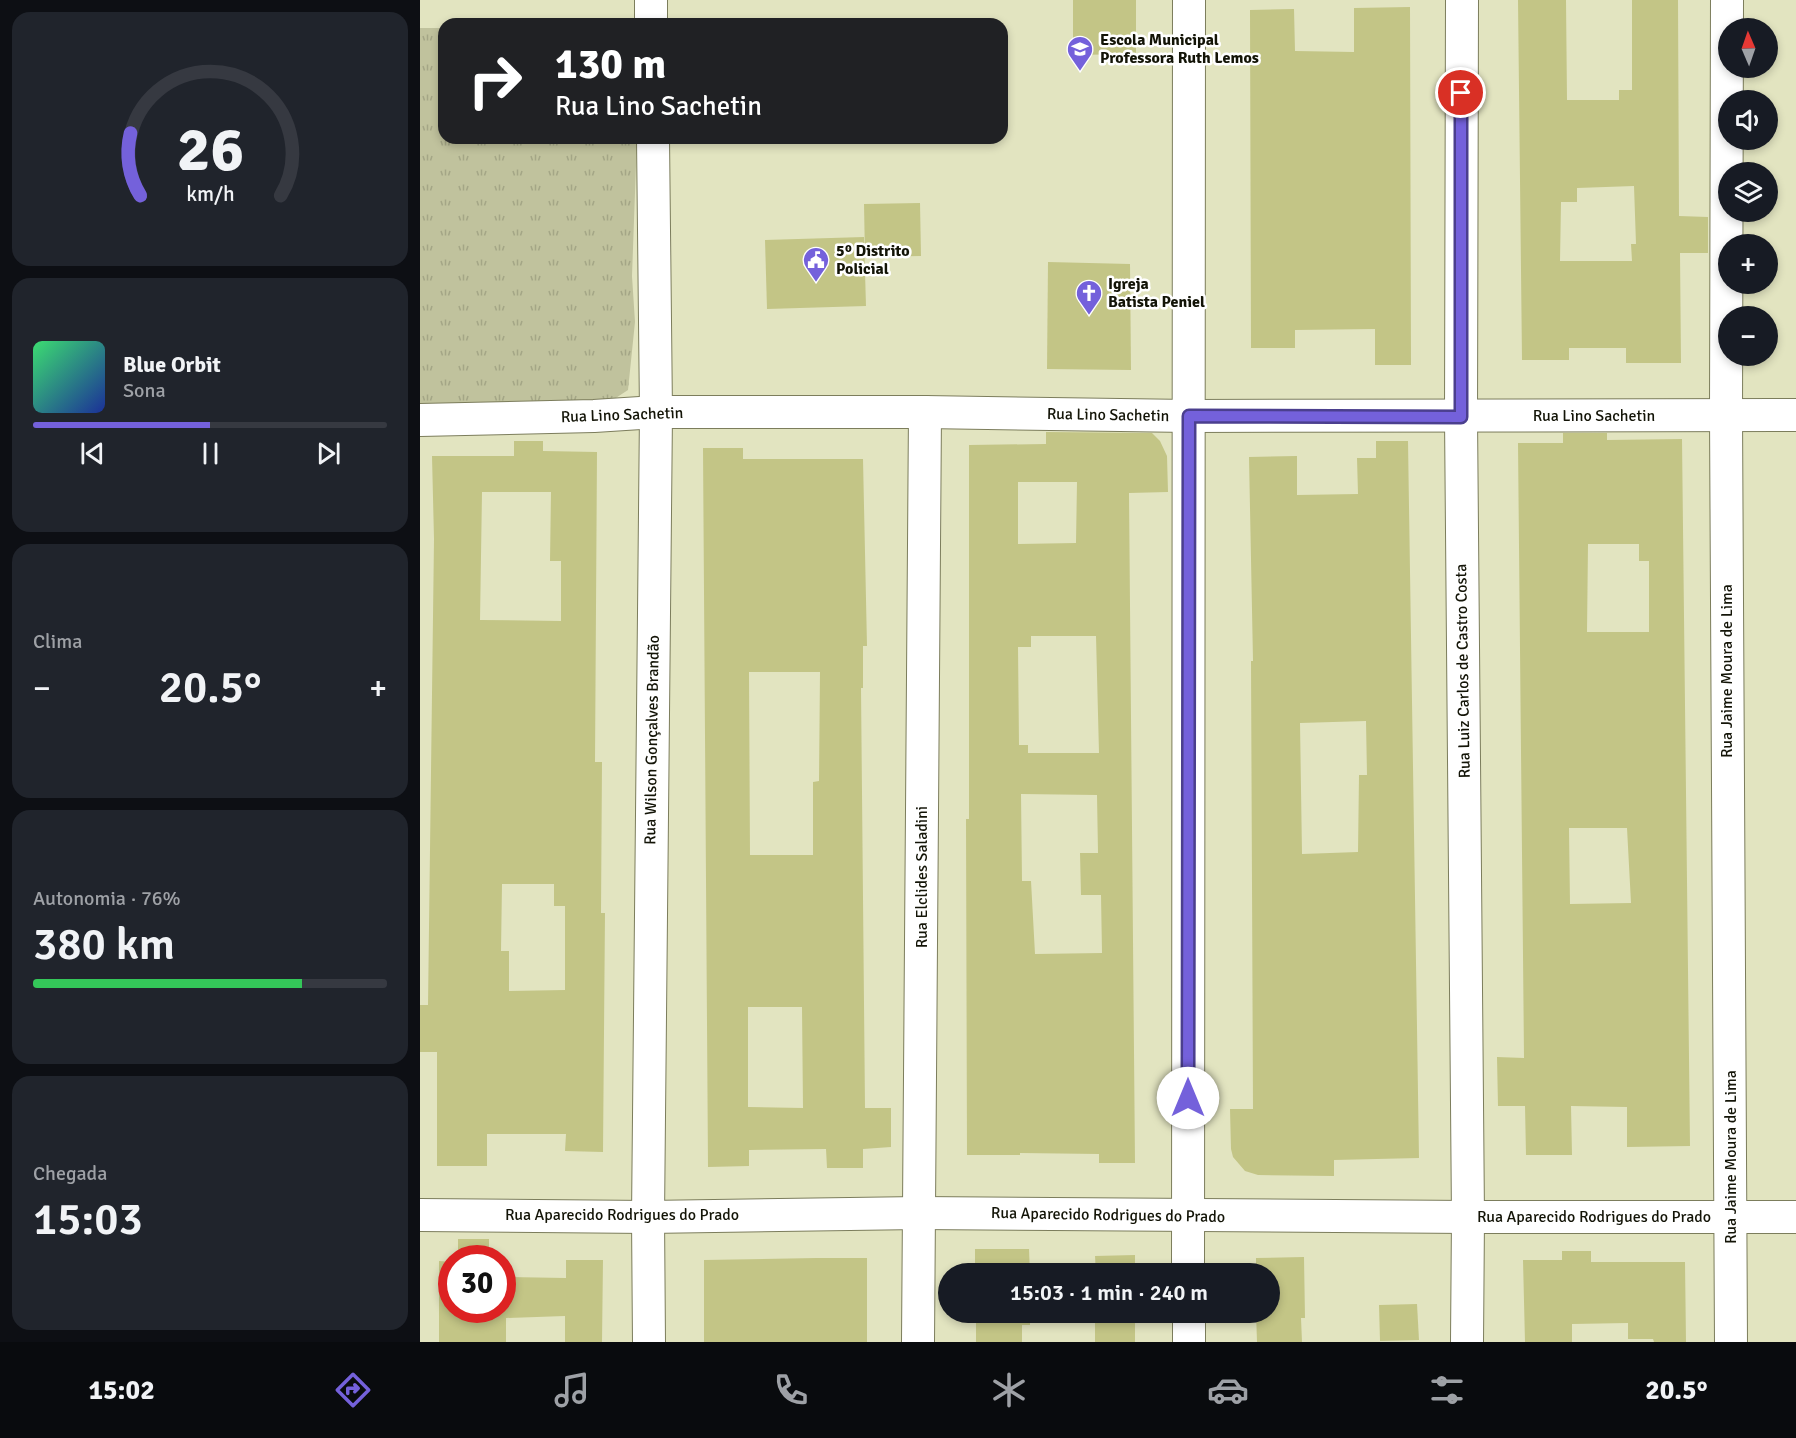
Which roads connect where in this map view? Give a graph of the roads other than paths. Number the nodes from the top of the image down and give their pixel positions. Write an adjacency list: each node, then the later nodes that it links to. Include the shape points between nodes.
1 (651, 0): 5 (street)
2 (1189, 0): 10 (street)
3 (1462, 0): 12 (street, Rua Luiz Carlos de Castro Costa)
4 (1727, 0): 11 (street, Rua Jaime Moura de Lima)
5 (651, 18)
6 (652, 144): 7 (street, Rua Wilson Gonçalves Brandão)
7 (656, 412): 8 (street, Rua Lino Sachetin); 13 (street, Rua Lino Sachetin); 16 (street, Rua Wilson Gonçalves Brandão)
8 (925, 412): 10 (street, Rua Lino Sachetin); 14 (street, Rua Elclides Saladini)
9 (1796, 415): 11 (street, Rua Lino Sachetin)
10 (1189, 416): 12 (street, Rua Lino Sachetin); 17 (street)
11 (1726, 416): 12 (street, Rua Lino Sachetin); 18 (street, Rua Jaime Moura de Lima)
12 (1461, 417): 20 (street, Rua Luiz Carlos de Castro Costa)
13 (420, 420)
14 (920, 1213): 16 (street, Rua Aparecido Rodrigues do Prado); 17 (street, Rua Aparecido Rodrigues do Prado); 24 (street, Rua Elclides Saladini)
15 (420, 1215): 16 (street, Rua Aparecido Rodrigues do Prado)
16 (648, 1216): 23 (street, Rua Wilson Gonçalves Brandão)
17 (1187, 1216): 20 (street, Rua Aparecido Rodrigues do Prado); 21 (street)
18 (1731, 1217): 19 (street, Rua Aparecido Rodrigues do Prado); 20 (street, Rua Aparecido Rodrigues do Prado); 27 (street, Rua Jaime Moura de Lima)
19 (1796, 1217)
20 (1468, 1218): 26 (street, Rua Luiz Carlos de Castro Costa)
21 (1188, 1263)
22 (1188, 1323): 25 (street)
23 (649, 1342)
24 (918, 1342)
25 (1189, 1342)
26 (1467, 1342)
27 (1731, 1342)

